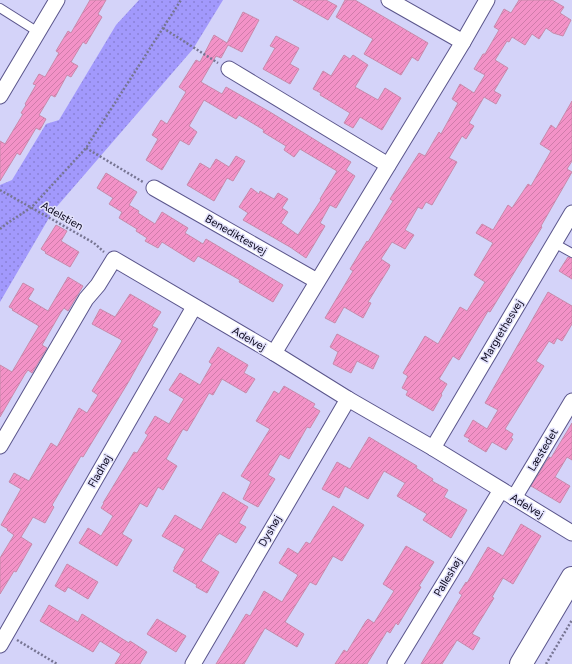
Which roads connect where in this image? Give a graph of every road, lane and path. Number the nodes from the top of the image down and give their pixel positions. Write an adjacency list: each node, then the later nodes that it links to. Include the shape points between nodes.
1 (57, 0): 7 (street)
2 (181, 0): 6 (path)
3 (389, 0): 8 (street)
4 (487, 0): 8 (street)
5 (0, 8): 7 (lane)
6 (163, 28): 9 (path); 11 (path)
7 (38, 32): 10 (street)
8 (463, 42): 12 (street)
9 (229, 69): 12 (street)
10 (0, 96)
11 (86, 148): 13 (path); 15 (path)
12 (388, 165): 21 (street)
13 (154, 188): 21 (street, Benediktesvej)
14 (0, 190): 15 (path, Adelstien)
15 (32, 208): 17 (path); 20 (path, Adelstien, via 94,243)
16 (572, 213): 18 (street, Margrethesvej)
17 (0, 229)
18 (554, 243): 19 (lane); 27 (street, Margrethesvej)
19 (572, 253)
20 (114, 259): 22 (street, Adelvej); 26 (street, via 86,299)
21 (317, 281): 23 (street)
22 (194, 307): 23 (street, Adelvej); 34 (street, Fladhøj)
23 (274, 353): 24 (street, Adelvej)
24 (348, 399): 27 (street, Adelvej); 36 (street, Dyshøj)
25 (572, 401): 29 (street, Læstedet)
26 (0, 446)
27 (432, 448): 28 (street, Adelvej)
28 (500, 490): 29 (street, Adelvej); 37 (street, Palleshøj)
29 (514, 498): 30 (street, Adelvej)
30 (572, 533)
31 (572, 578): 38 (main road)
32 (572, 601): 39 (main road)
33 (572, 620): 40 (path)
34 (2, 636): 35 (path)
35 (57, 664)
36 (192, 664)
37 (395, 664)
38 (520, 664)
39 (534, 664)
40 (546, 664)

